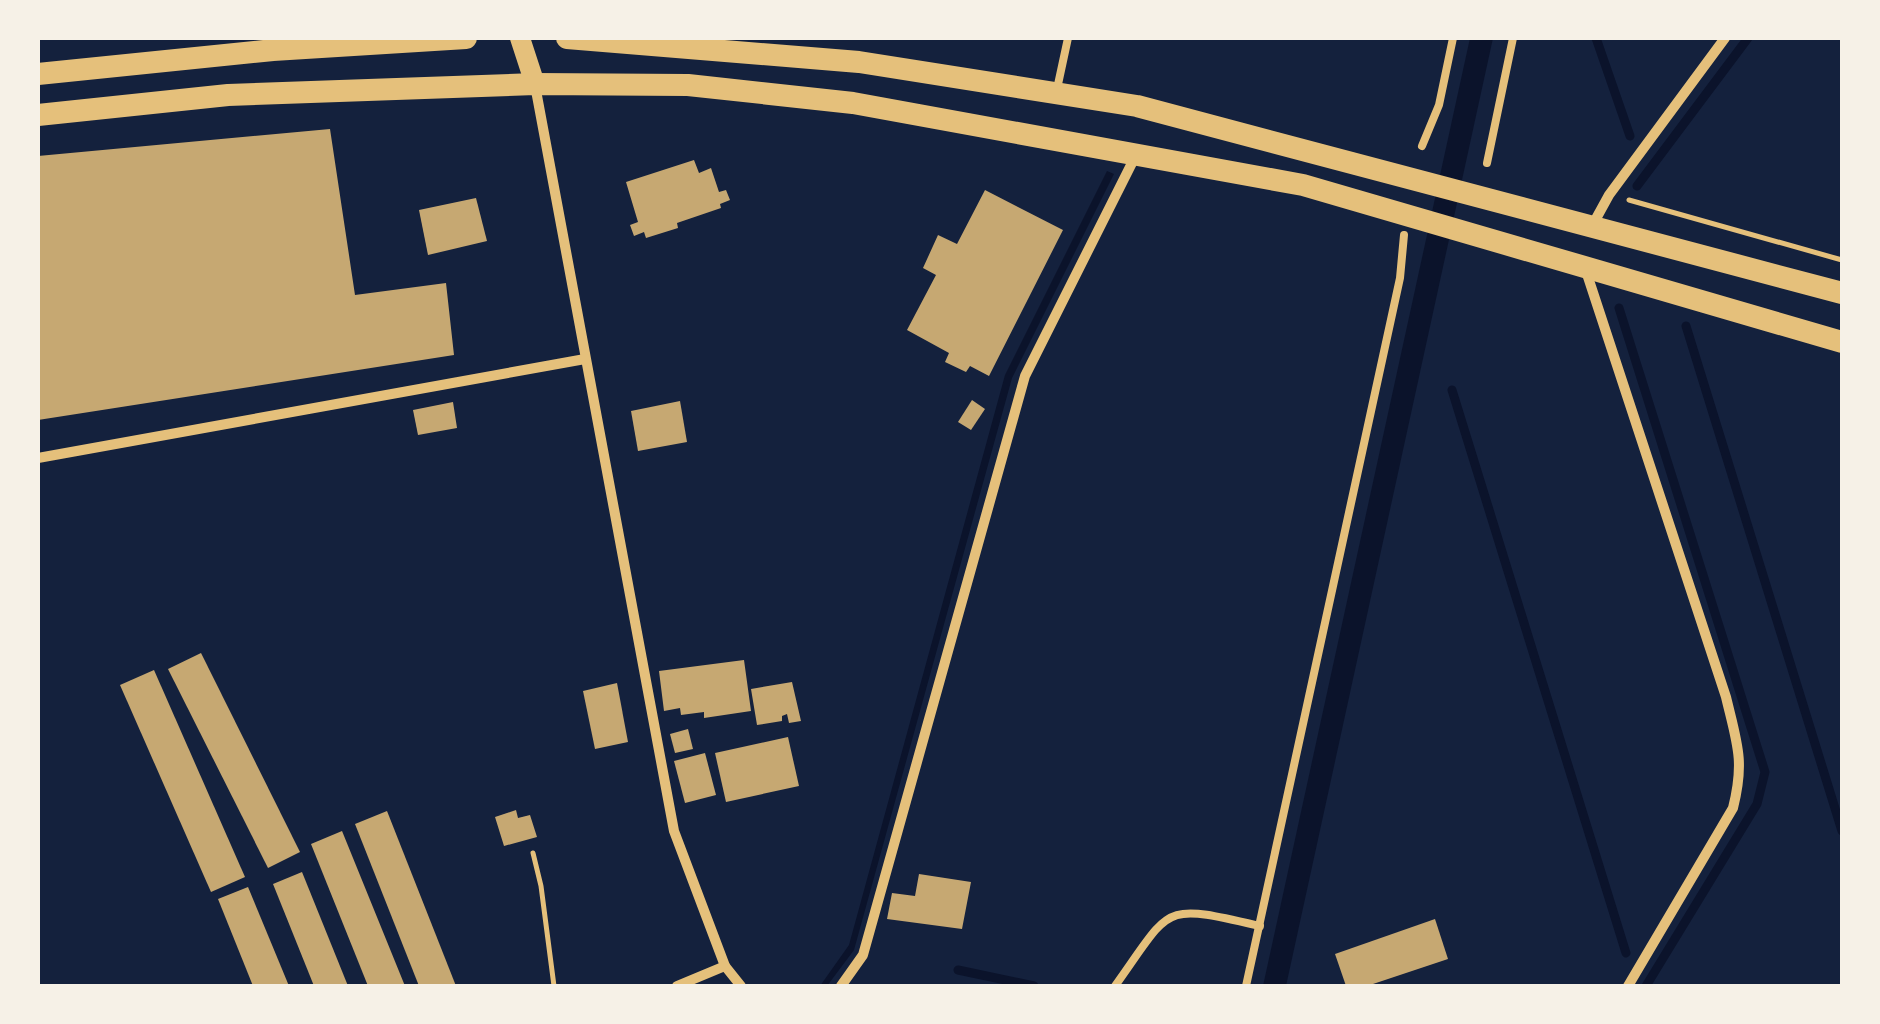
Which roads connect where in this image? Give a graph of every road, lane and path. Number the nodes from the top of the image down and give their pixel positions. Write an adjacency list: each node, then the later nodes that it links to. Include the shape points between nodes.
1 (466, 38): 8 (highway)
2 (520, 38): 9 (main road)
3 (567, 38): 10 (highway, via 859,62)
4 (1068, 38): 10 (lane)
5 (1452, 38): 12 (lane, via 1439,106)
6 (1513, 38): 14 (lane)
7 (1725, 38): 17 (street)
8 (38, 74)
9 (535, 84): 11 (highway, via 228,95); 13 (highway, via 688,85 852,103); 22 (street)
10 (1056, 94): 17 (highway, via 1137,106)
11 (38, 115)
12 (1422, 146)
13 (1137, 153): 16 (highway, via 1302,185); 30 (street, via 1025,376 863,955)
14 (1487, 164)
15 (1629, 200): 18 (path)
16 (1407, 226): 19 (highway, via 1468,233); 25 (lane)
17 (1592, 227): 20 (highway)
18 (1842, 260)
19 (1584, 268): 21 (highway); 33 (street, via 1726,697 1741,776 1732,808)
20 (1842, 293)
21 (1842, 342)
22 (585, 359): 23 (street); 26 (street, via 674,831)
23 (38, 458)
24 (533, 852): 27 (path)
25 (1260, 926): 31 (lane, via 1176,912); 32 (lane)
26 (724, 966): 28 (street); 29 (street)
27 (554, 986)
28 (677, 986)
29 (741, 986)
30 (841, 986)
31 (1115, 986)
32 (1246, 986)
33 (1628, 986)

